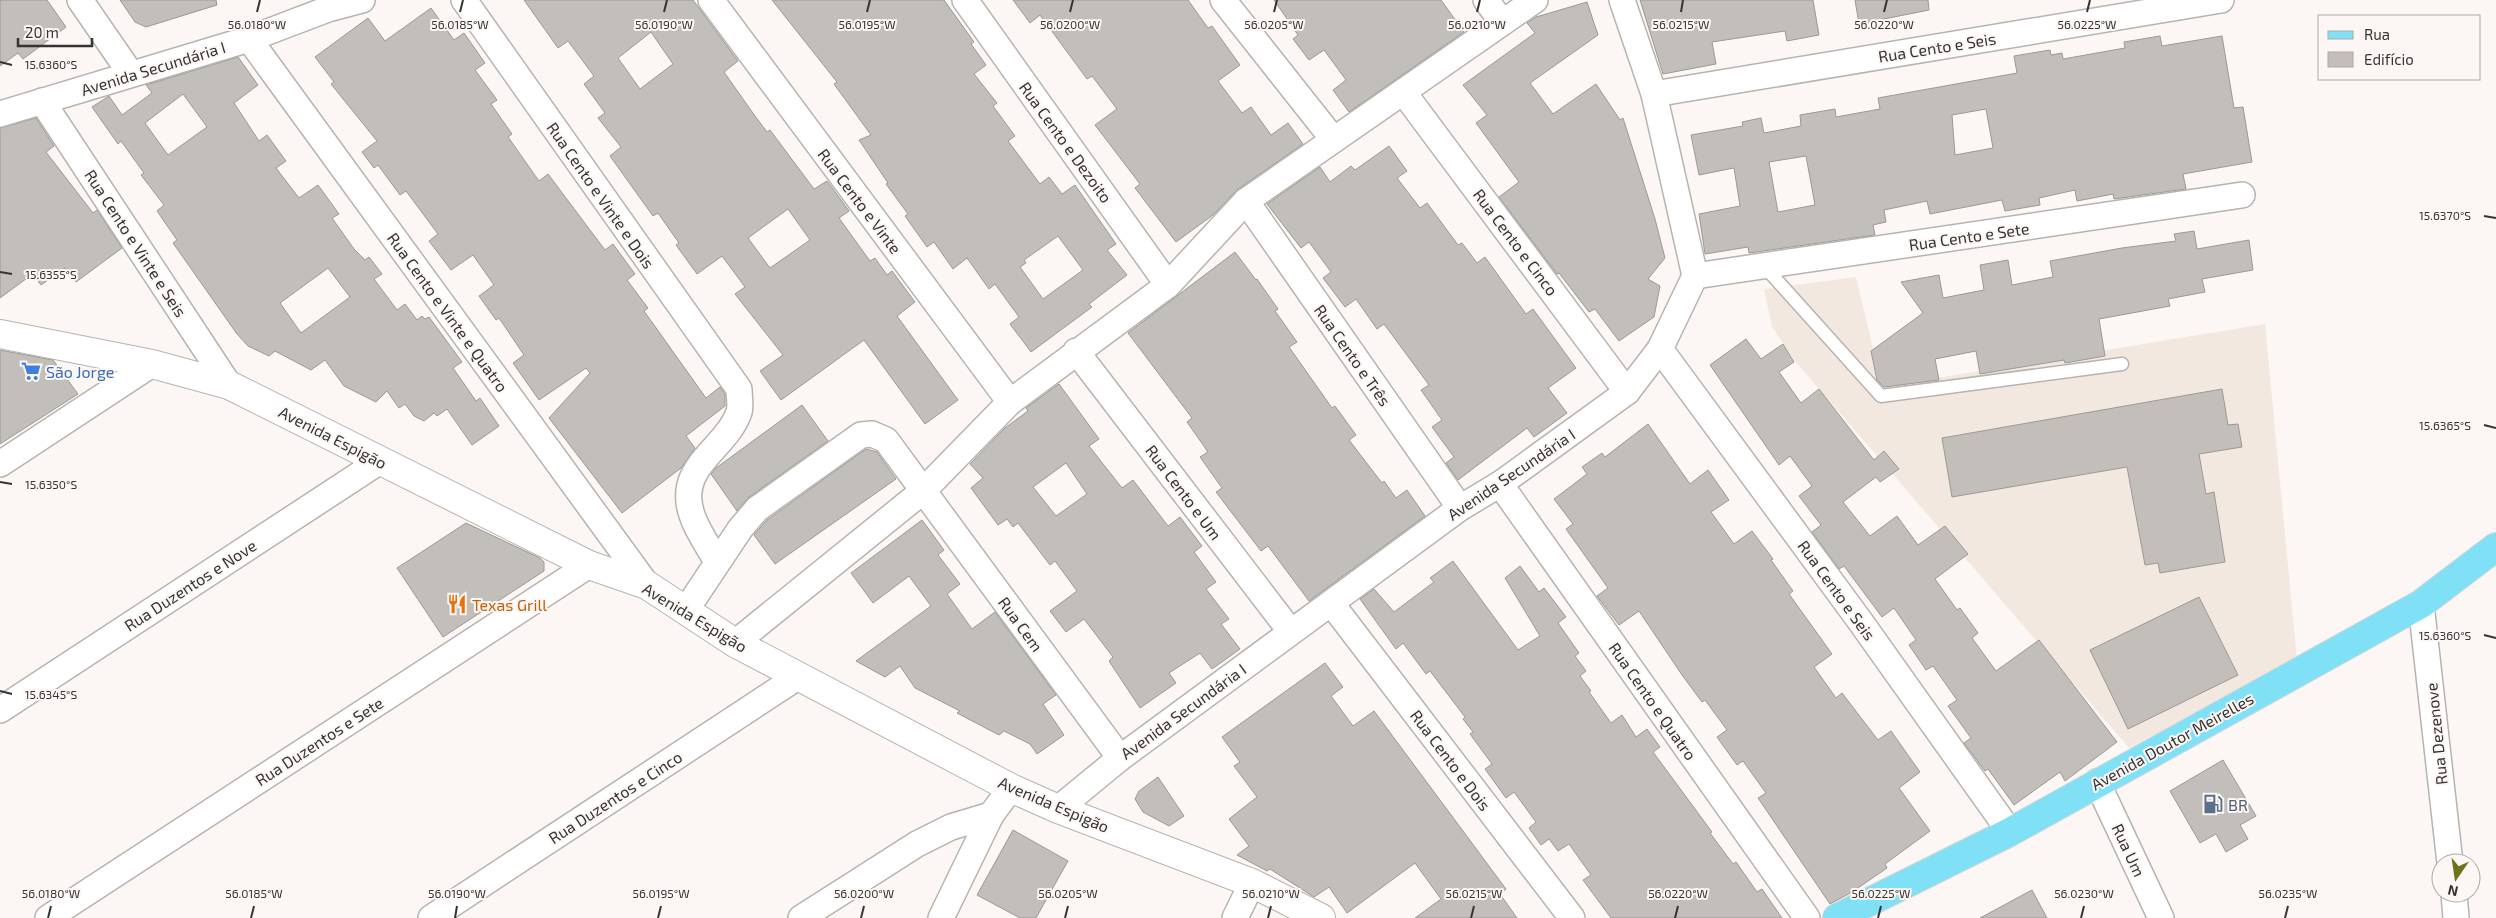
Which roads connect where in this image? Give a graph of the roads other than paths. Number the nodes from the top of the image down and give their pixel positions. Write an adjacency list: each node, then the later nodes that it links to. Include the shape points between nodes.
1 (80, 0): 14 (street)
2 (362, 0): 11 (street, Avenida Secundária I)
3 (464, 0): 39 (street, Rua Cento e Vinte e Dois, via 739,389 740,411 694,472 689,494 692,515)
4 (711, 0): 32 (street, Rua Cento e Vinte)
5 (965, 0): 24 (street, Rua Cento e Dezoito)
6 (1223, 0): 19 (street)
7 (1486, 0): 12 (street)
8 (1535, 0): 12 (street)
9 (1622, 0): 16 (street)
10 (2221, 0): 16 (street, Rua Cento e Seis)
11 (325, 5): 13 (street, Avenida Secundária I)
12 (1502, 22): 15 (street)
13 (248, 39): 14 (street, Avenida Secundária I); 41 (street, Rua Cento e Vinte e Quatro)
14 (131, 74): 17 (street, Avenida Secundária I)
15 (1404, 93): 19 (street); 31 (street, Rua Cento e Cinco)
16 (1654, 94): 23 (street)
17 (42, 101): 18 (street, Avenida Secundária I); 30 (street, Rua Cento e Vinte e Seis)
18 (0, 114)
19 (1333, 139): 21 (street)
20 (2242, 195): 22 (street, Rua Cento e Sete)
21 (1246, 201): 24 (street); 37 (street, Rua Cento e Três)
22 (1764, 266): 23 (street, Rua Cento e Sete); 29 (lane, via 1881,396)
23 (1695, 276): 26 (street, Avenida Secundária I)
24 (1168, 284): 27 (street)
25 (0, 334): 28 (street, Avenida Espigão)
26 (1660, 350): 31 (street, Avenida Secundária I); 54 (street, Rua Cento e Seis, via 1860,621)
27 (1076, 352): 32 (street); 45 (street, Rua Cento e Um)
28 (152, 364): 30 (street, Avenida Espigão); 34 (street)
29 (2122, 364)
30 (229, 384): 33 (street, Avenida Espigão)
31 (1627, 392): 35 (street, Avenida Secundária I)
32 (1010, 402): 36 (street)
33 (380, 461): 40 (street, Avenida Espigão); 48 (street, Rua Duzentos e Nove)
34 (0, 464)
35 (1500, 484): 37 (street, Avenida Secundária I); 65 (street, Rua Cento e Quatro)
36 (923, 491): 39 (street, Rua Cem, via 886,440 872,434 861,435 757,508); 46 (street); 49 (street, Rua Cem)
37 (1460, 508): 42 (street, Avenida Secundária I)
38 (2496, 547): 43 (main road, Avenida Doutor Meirelles)
39 (717, 562): 44 (street, Rua Cem)
40 (589, 565): 41 (street, Avenida Espigão); 58 (street, Rua Duzentos e Sete)
41 (647, 585): 44 (street, Avenida Espigão)
42 (1331, 603): 45 (street, Avenida Secundária I); 64 (street, Rua Cento e Dois)
43 (2421, 604): 50 (main road, Avenida Doutor Meirelles); 55 (street, Rua Dezenove)
44 (686, 610): 46 (street, Avenida Espigão)
45 (1291, 632): 49 (street, Avenida Secundária I)
46 (735, 643): 47 (street, Avenida Espigão)
47 (799, 676): 51 (street, Avenida Espigão); 59 (street, Rua Duzentos e Cinco)
48 (0, 710)
49 (1120, 758): 52 (street, Avenida Secundária I)
50 (2097, 782): 54 (main road, Avenida Doutor Meirelles); 67 (street, Rua Um)
51 (1011, 788): 52 (street, Avenida Espigão); 53 (street)
52 (1058, 808): 56 (street, Avenida Espigão)
53 (991, 815): 60 (street, via 917,844); 61 (street)
54 (2010, 832): 66 (main road, Avenida Doutor Meirelles)
55 (2449, 853)
56 (1252, 883): 62 (street); 63 (street, Avenida Espigão)
57 (2455, 903): 68 (street)
58 (48, 918)
59 (431, 918)
60 (801, 918)
61 (941, 918)
62 (1235, 918)
63 (1321, 918)
64 (1572, 918)
65 (1807, 918)
66 (1837, 918)
67 (2161, 918)
68 (2456, 918)

